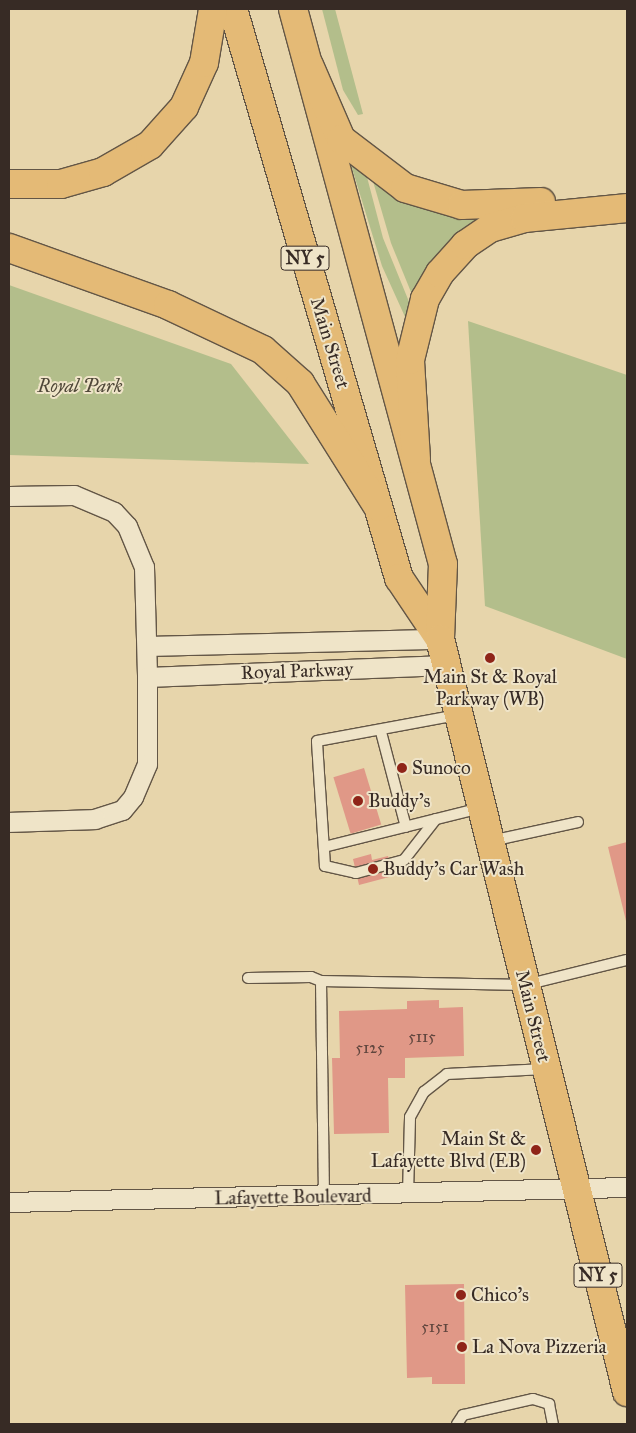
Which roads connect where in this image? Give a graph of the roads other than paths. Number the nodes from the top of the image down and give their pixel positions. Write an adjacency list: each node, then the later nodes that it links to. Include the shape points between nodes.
1 (213, 9): 5 (main road, via 204,63 184,107 150,145 103,172 60,184)
2 (233, 9): 11 (main road, Main Street / NY 5)
3 (293, 9): 4 (main road, Main Street / NY 5)
4 (309, 65): 6 (main road, via 341,139 405,188 462,205); 9 (main road, Main Street / NY 5)
5 (9, 184)
6 (627, 195)
7 (627, 208): 9 (main road, via 525,218 490,228 465,246 440,273 425,299 410,360)
8 (9, 248): 11 (main road, via 168,305 263,350 300,383)
9 (416, 459): 12 (main road, Main Street / NY 5, via 443,564)
10 (9, 496): 13 (street, via 74,495 114,512 127,526 144,567)
11 (378, 507): 12 (main road, Main Street / NY 5, via 399,578)
12 (440, 639): 13 (street, Royal Parkway); 14 (main road, Main Street / NY 5)
13 (147, 646): 15 (street)
14 (446, 665): 15 (street, Royal Parkway); 16 (main road, Main Street / NY 5)
15 (147, 677): 20 (street, via 147,764 133,797 122,810 95,819)
16 (458, 714): 17 (lane); 18 (main road, Main Street / NY 5)
17 (381, 732): 22 (lane); 24 (lane, via 317,741)
18 (482, 808): 19 (lane); 23 (main road, Main Street / NY 5)
19 (436, 819): 22 (lane); 24 (lane, via 404,860 391,865 356,873 325,866)
20 (9, 822)
21 (578, 822): 23 (lane)
22 (406, 827): 24 (lane)
23 (490, 841): 28 (main road, Main Street / NY 5)
24 (324, 847)
25 (627, 960): 28 (lane)
26 (248, 978): 27 (lane, via 311,977)
27 (322, 981): 28 (lane); 33 (lane)
28 (525, 985): 29 (main road, Main Street / NY 5)
29 (546, 1069): 31 (main road, Main Street / NY 5); 32 (lane, via 447,1074 424,1092 410,1117)
30 (627, 1187): 31 (street, Lafayette Boulevard)
31 (577, 1190): 32 (street, Lafayette Boulevard); 35 (main road, Main Street / NY 5)
32 (408, 1194): 33 (street, Lafayette Boulevard)
33 (324, 1196): 34 (street, Lafayette Boulevard)
34 (9, 1202)
35 (627, 1392)
36 (457, 1424): 37 (lane, via 463,1415 533,1399 549,1404)
37 (553, 1424)

